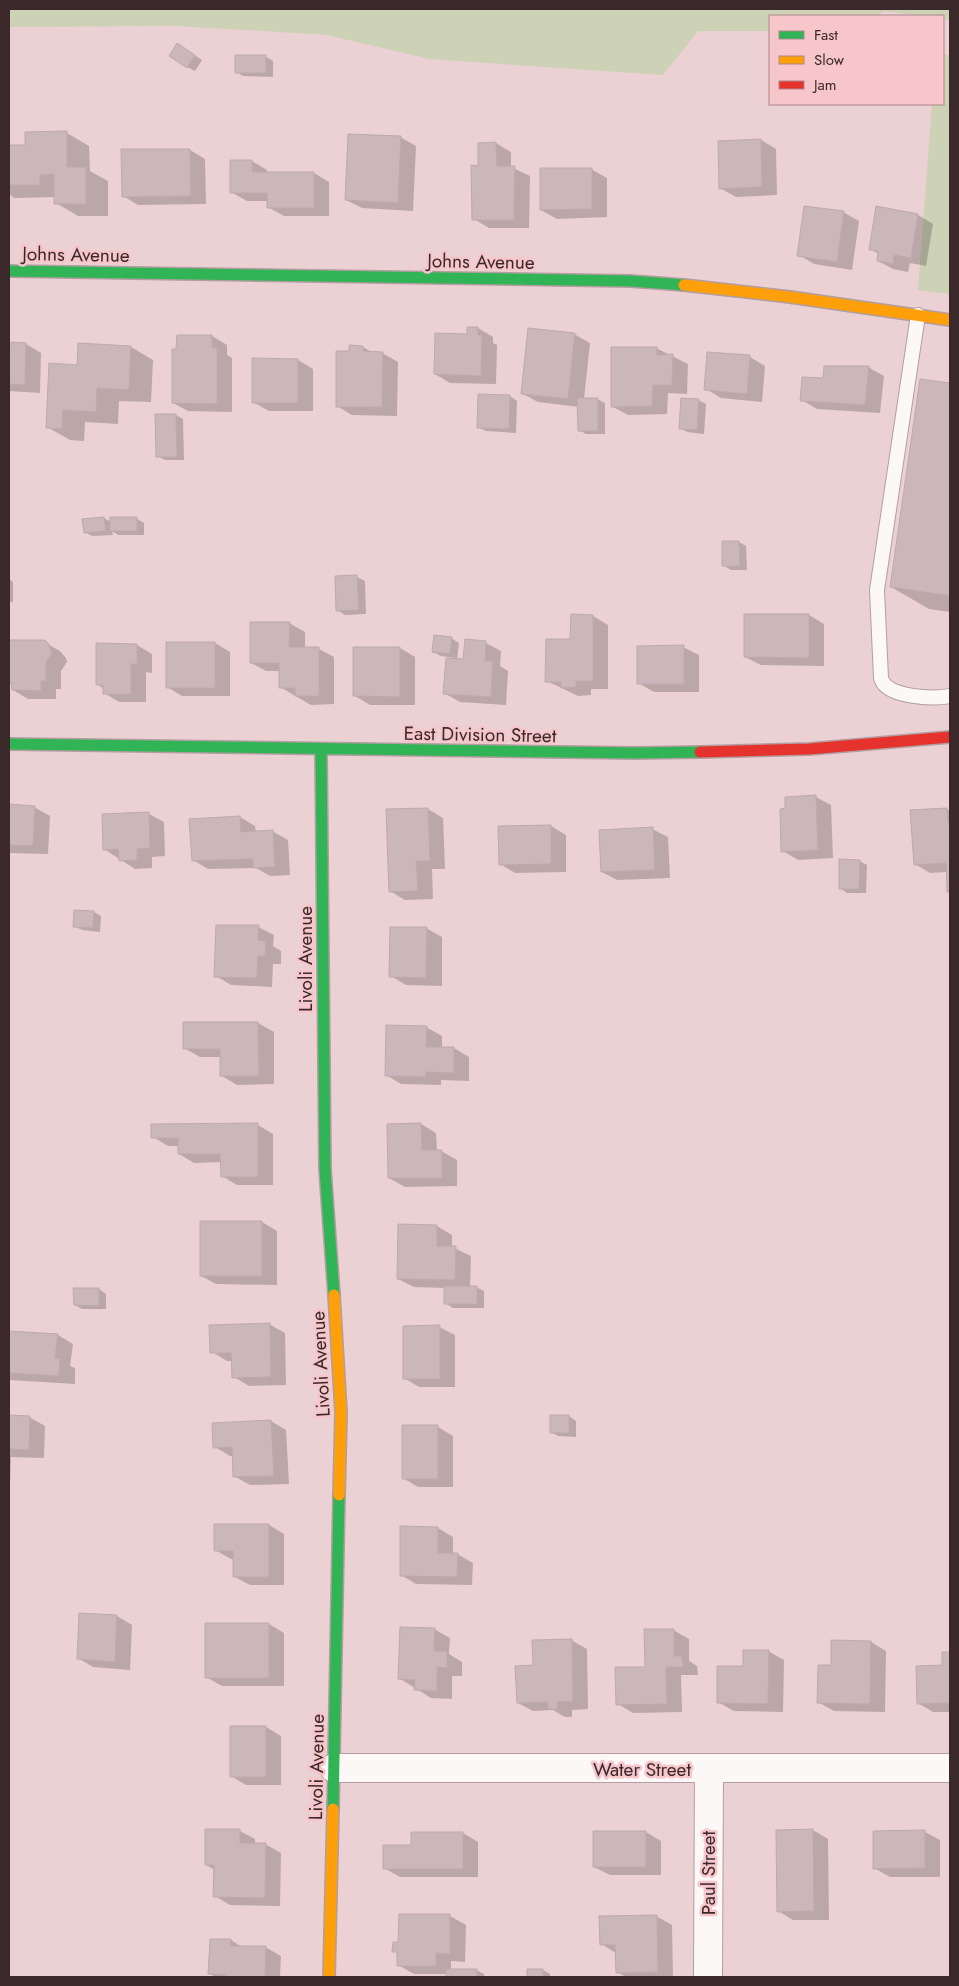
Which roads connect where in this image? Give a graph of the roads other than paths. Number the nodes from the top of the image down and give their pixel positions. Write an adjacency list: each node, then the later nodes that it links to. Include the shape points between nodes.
1 (9, 271): 2 (street, Johns Avenue, via 630,281)
2 (918, 315): 3 (street, Johns Avenue); 4 (lane, via 877,590 881,678 889,688 919,697)
3 (950, 320)
4 (950, 696)
5 (950, 737): 7 (street, East Division Street, via 851,747 762,751 635,753)
6 (9, 744): 7 (street, East Division Street)
7 (321, 749): 8 (street, Livoli Avenue, via 325,1169 341,1413)
8 (334, 1768): 10 (street, Water Street); 11 (street, Livoli Avenue)
9 (950, 1768): 10 (street, Water Street)
10 (709, 1769): 12 (street, Paul Street)
11 (329, 1977)
12 (708, 1977)

